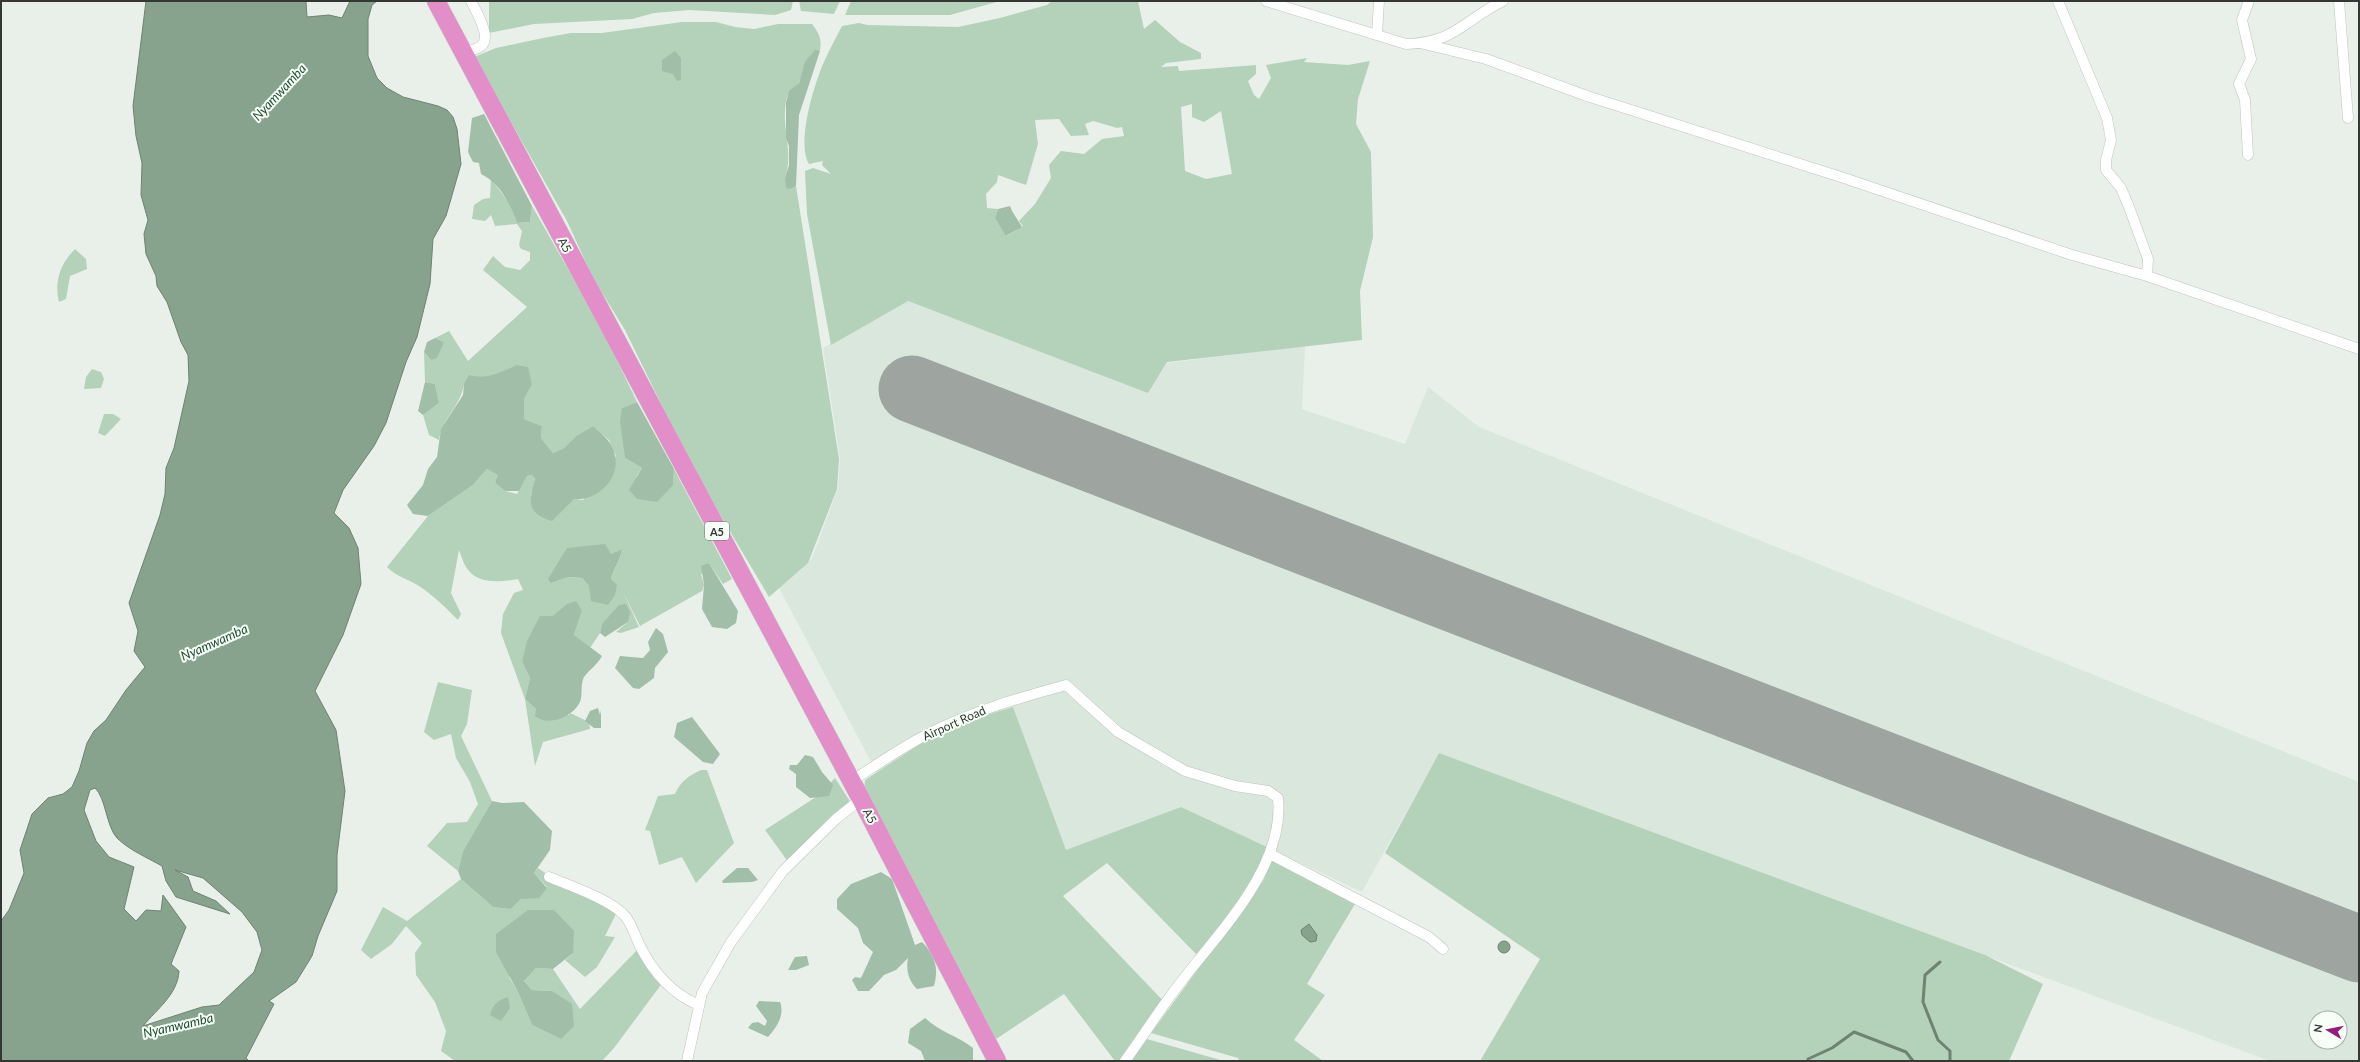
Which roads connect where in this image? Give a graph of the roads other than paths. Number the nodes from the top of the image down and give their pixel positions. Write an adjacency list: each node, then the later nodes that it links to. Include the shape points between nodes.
1 (436, 1): 11 (highway, A5 / A5)
2 (471, 1): 11 (street, via 486,30 486,37 474,51)
3 (1266, 1): 9 (street)
4 (1378, 1): 9 (street)
5 (2058, 1): 14 (street, via 2107,118 2111,140 2106,170 2121,188 2148,260)
6 (2249, 1): 13 (street, via 2242,20 2251,58 2239,84 2245,100)
7 (2339, 1): 12 (street)
8 (1500, 2): 10 (street, via 1447,37)
9 (1377, 35): 10 (street, via 1406,44)
10 (1424, 44): 14 (street, via 1486,59 1587,96 1841,177 2072,255)
11 (463, 50): 16 (highway, A5 / A5)
12 (2348, 118)
13 (2248, 155)
14 (2147, 276): 15 (street)
15 (2359, 349)
16 (851, 781): 17 (highway, A5 / A5); 18 (street, Airport Road, via 929,733 970,714 1008,700 1066,685 1118,732 1185,771 1235,786 1268,791 1278,798 1277,832)
17 (861, 799): 21 (street, via 836,819 788,866 763,895 721,957 706,984); 23 (highway, A5 / A5)
18 (1270, 854): 20 (street, via 1433,939); 24 (street, via 1251,891)
19 (549, 877): 21 (street, via 620,910 629,922 642,950 663,980 686,1000)
20 (1443, 949)
21 (699, 1005): 22 (street)
22 (687, 1061)
23 (997, 1061)
24 (1125, 1061)

